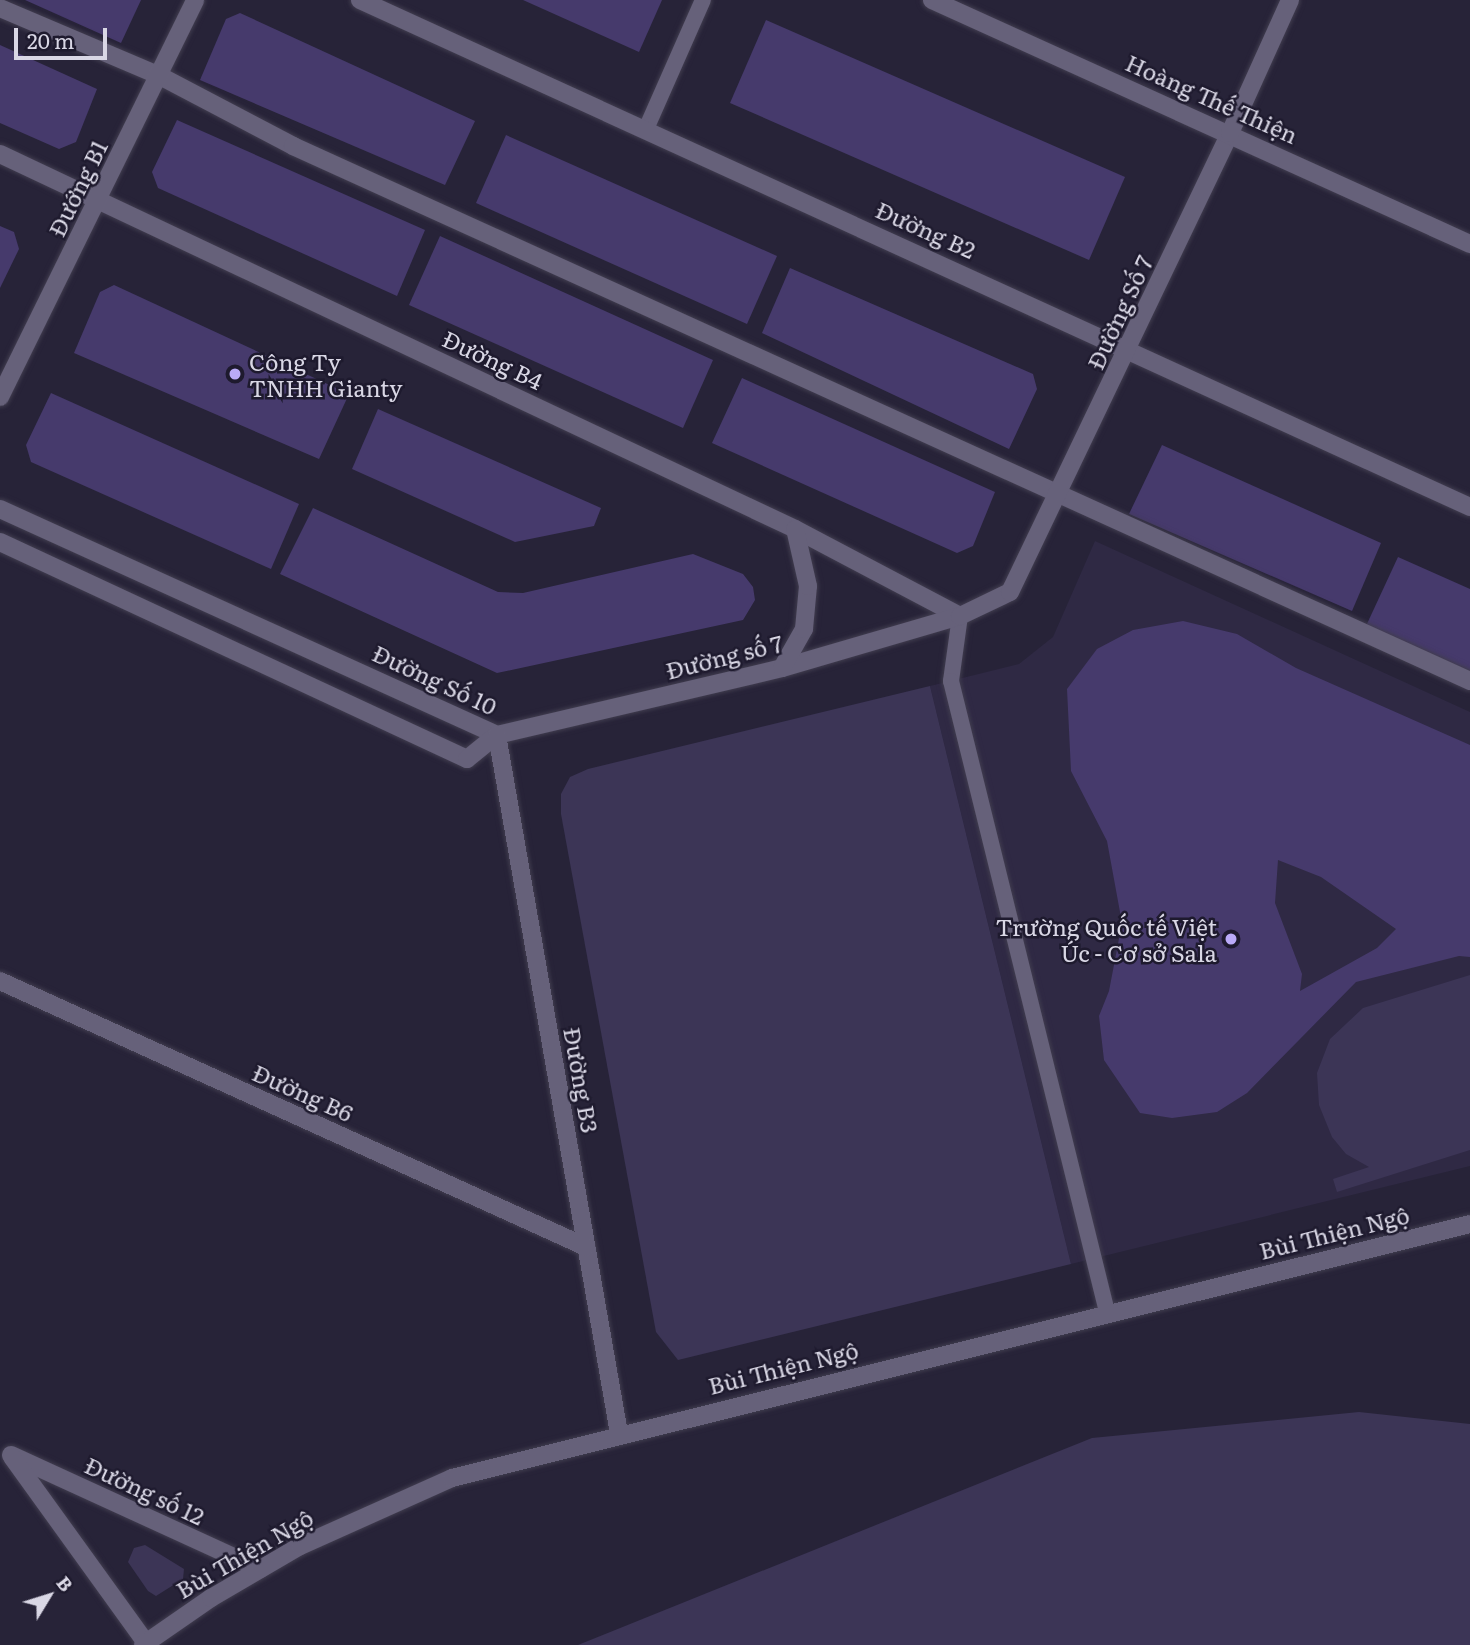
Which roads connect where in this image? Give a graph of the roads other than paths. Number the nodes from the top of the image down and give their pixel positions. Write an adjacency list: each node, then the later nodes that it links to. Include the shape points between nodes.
1 (195, 0): 7 (street, Đướng B1)
2 (360, 0): 8 (street, Đường B2)
3 (703, 0): 8 (lane)
4 (932, 0): 9 (street, Hoàng Thế Thiện)
5 (1290, 0): 9 (street, Đường Số 7)
6 (0, 8): 7 (street)
7 (158, 75): 11 (street, Đướng B1); 15 (street, via 293,146 536,253)
8 (646, 129): 13 (street, Đường B2)
9 (1230, 133): 12 (street, Hoàng Thế Thiện); 13 (street, Đường Số 7)
10 (0, 154): 11 (street, Đường B4)
11 (101, 199): 14 (street, Đướng B1); 18 (street, Đường B4)
12 (1470, 244)
13 (1129, 348): 15 (street, Đường Số 7); 16 (street, Đường B2)
14 (0, 397)
15 (1060, 496): 20 (street, Đường Số 7, via 1010,592); 22 (street)
16 (1470, 507)
17 (0, 509): 23 (street, Đường Số 10)
18 (795, 529): 20 (street, Đường B4); 21 (street, via 807,586 804,629)
19 (0, 542): 23 (street, Đường Số 10, via 467,760)
20 (960, 616): 21 (street, Đường số 7); 27 (lane, via 951,681)
21 (782, 668): 23 (street, Đường số 7)
22 (1470, 681)
23 (497, 736): 26 (street, Đường B3)
24 (0, 981): 26 (street, Đường B6)
25 (1470, 1224): 27 (street, Bùi Thiện Ngộ)
26 (586, 1247): 28 (street, Đường B3)
27 (1107, 1312): 28 (street, Bùi Thiện Ngộ)
28 (619, 1433): 30 (street, Bùi Thiện Ngộ, via 452,1478 342,1525)
29 (5, 1452): 30 (street, Đường số 12); 31 (street, Đường số 12)
30 (260, 1569): 31 (street, Bùi Thiện Ngộ)
31 (144, 1644)

